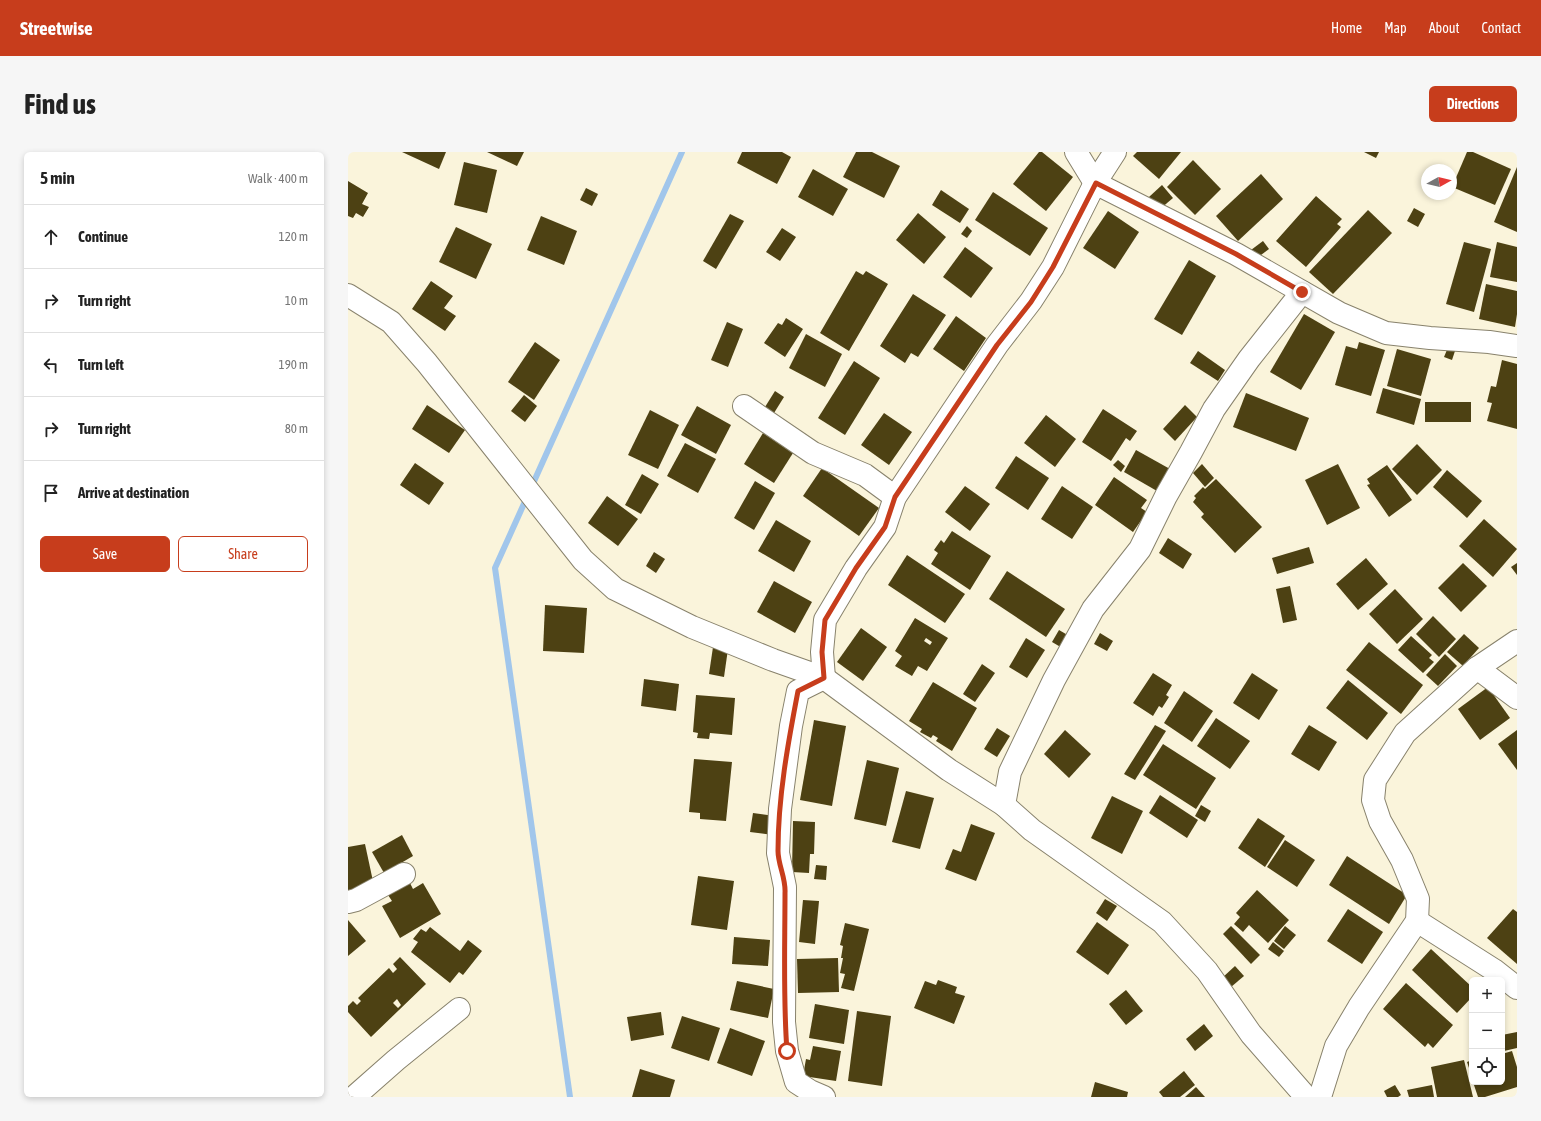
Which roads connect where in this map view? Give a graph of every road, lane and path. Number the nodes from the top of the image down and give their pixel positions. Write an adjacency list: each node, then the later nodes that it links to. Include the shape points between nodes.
1 (1076, 152): 3 (street)
2 (1115, 152): 3 (street)
3 (1096, 183): 4 (street, via 1236,254); 8 (street, via 1053,267 1031,302 997,345)
4 (1302, 292): 6 (street, via 1338,313 1386,333); 13 (street, via 1214,408 1140,549 1094,609 1054,680 1010,772)
5 (348, 295): 11 (street, via 391,322 427,363 583,560 615,589 692,627)
6 (1517, 346)
7 (744, 406): 8 (street, via 813,454 865,475)
8 (895, 497): 11 (street, via 885,527 856,568 825,620 822,652)
9 (1517, 640): 10 (street)
10 (1477, 668): 12 (street); 16 (street, via 1405,733 1375,780 1373,800 1418,899)
11 (824, 678): 13 (street, via 943,766); 20 (street, via 798,691 780,808 778,853 786,887 784,1022 787,1051 796,1082)
12 (1517, 698)
13 (1004, 805): 21 (street, via 1032,830 1162,922 1207,972 1252,1034)
14 (404, 874): 15 (street)
15 (348, 902)
16 (1417, 921): 17 (street, via 1494,970); 22 (street, via 1336,1046)
17 (1517, 988)
18 (459, 1010): 19 (street)
19 (354, 1097)
20 (824, 1097)
21 (1306, 1097)
22 (1320, 1097)

